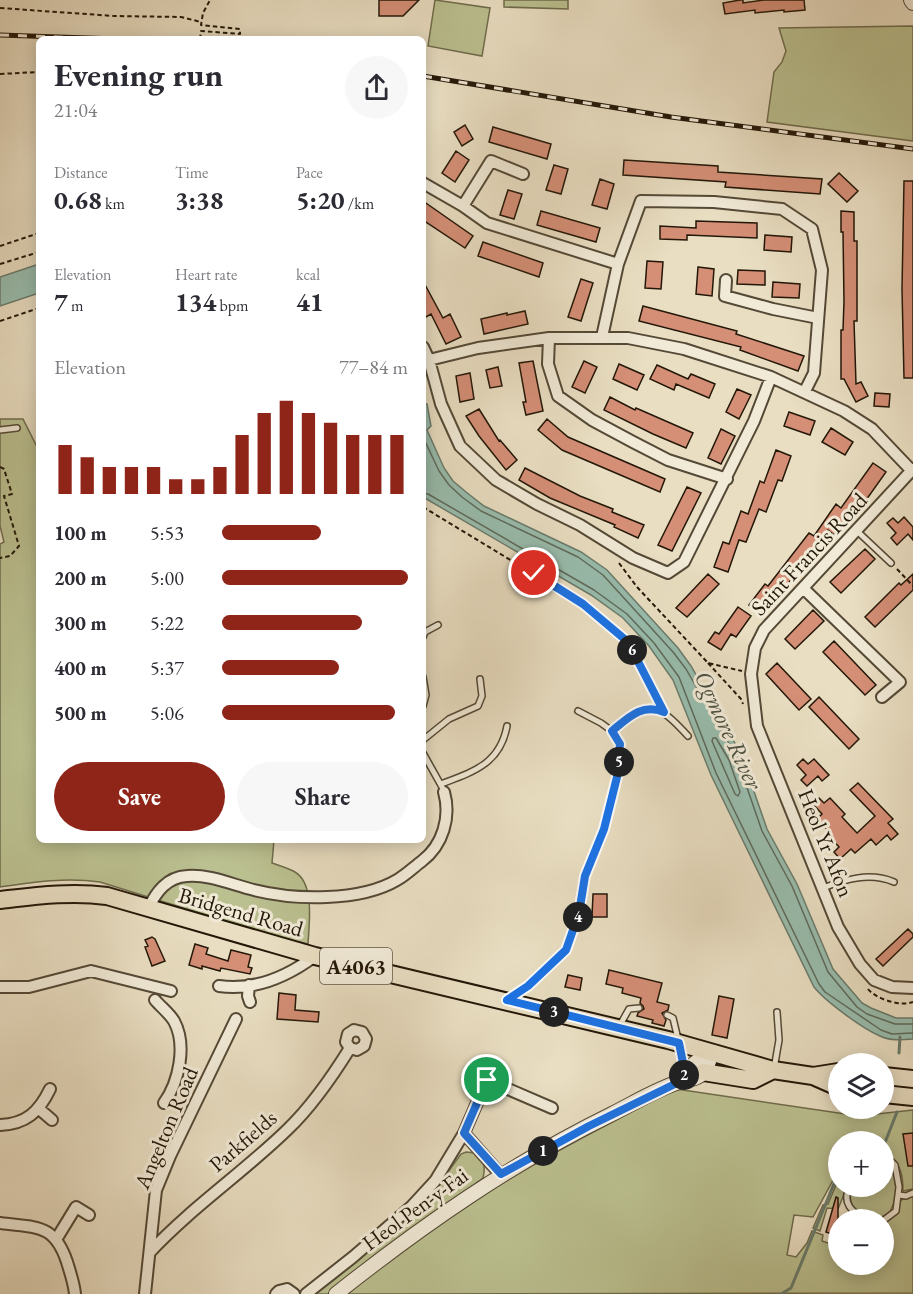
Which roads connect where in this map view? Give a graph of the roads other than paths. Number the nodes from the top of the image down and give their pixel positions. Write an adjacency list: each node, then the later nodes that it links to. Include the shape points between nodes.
1 (523, 174): 3 (street, via 491,161)
2 (426, 185): 3 (street)
3 (463, 206): 4 (street, via 487,223)
4 (618, 264): 6 (street, via 640,201 714,202 782,209 812,229 822,270); 7 (street)
5 (726, 280): 6 (street, via 725,296)
6 (818, 318): 12 (street, via 814,373)
7 (602, 337): 8 (street); 11 (street, via 684,349)
8 (549, 338): 10 (street); 16 (street, via 548,364 558,396 592,420 668,460)
9 (426, 354): 10 (street)
10 (429, 360): 16 (street, via 441,404 460,446 496,480 633,558 668,573 684,562)
11 (771, 377): 12 (street); 16 (street)
12 (805, 392): 15 (street, via 872,429)
13 (17, 428): 14 (lane)
14 (0, 430)
15 (912, 470): 17 (street, Saint Francis Road)
16 (727, 479)
17 (857, 531): 18 (lane); 19 (street, Saint Francis Road)
18 (891, 563)
19 (804, 589): 22 (street, Saint Francis Road, via 764,630 755,648); 24 (street, via 900,682)
20 (438, 625): 21 (lane)
21 (426, 631)
22 (751, 674): 33 (street, Heol Yr Afon, via 757,726)
23 (480, 679): 29 (lane, via 482,696 478,706 449,719)
24 (882, 698)
25 (578, 711): 27 (lane)
26 (507, 726): 31 (lane, via 499,751 491,760)
27 (612, 731): 28 (lane, via 640,710 652,709 664,712); 43 (lane, via 620,744 617,777 566,950)
28 (688, 736)
29 (426, 738)
30 (426, 760): 31 (lane)
31 (442, 788): 35 (street, via 447,804 439,842 396,881 352,894 309,898 186,876 160,888)
32 (894, 882): 33 (lane, via 882,877 848,878)
33 (822, 888): 41 (street, Heol Yr Afon, via 838,927 868,975 892,987)
34 (0, 900): 35 (main road, Bridgend Road / A4063, via 91,894)
35 (148, 909): 36 (main road, Bridgend Road / A4063)
36 (315, 956): 37 (street, via 284,975); 43 (main road, Bridgend Road / A4063)
37 (249, 985): 38 (street); 44 (street)
38 (219, 986)
39 (0, 987): 40 (street, via 29,987 91,970)
40 (158, 988): 42 (street); 64 (street, via 154,1003 173,1020 179,1035 179,1066 172,1092)
41 (913, 988)
42 (171, 991)
43 (507, 1000): 49 (main road, Bridgend Road / A4063)
44 (250, 1002)
45 (639, 1008): 49 (lane, via 629,1010)
46 (777, 1012): 53 (lane, via 780,1040)
47 (667, 1015): 50 (lane, via 673,1018)
48 (236, 1019): 78 (street, Angelton Road, via 156,1190)
49 (617, 1028): 50 (main road, Bridgend Road / A4063)
50 (679, 1043): 52 (main road, Bridgend Road / A4063); 57 (street)
51 (350, 1048): 78 (street, Parkfields, via 327,1084 288,1130)
52 (712, 1052): 53 (main road, A4063); 54 (street); 57 (street, Heol Pen-y-Fai, via 696,1060)
53 (773, 1070): 54 (main road, via 753,1080); 56 (main road, A4063)
54 (703, 1072): 57 (street, Heol Pen-y-Fai, via 694,1079)
55 (828, 1074): 56 (main road, A4063)
56 (813, 1076): 60 (main road, A4063)
57 (683, 1077): 71 (street, Heol Pen-y-Fai)
58 (894, 1077): 59 (main road)
59 (913, 1079)
60 (828, 1083)
61 (50, 1089): 65 (street)
62 (894, 1095): 63 (main road)
63 (913, 1097)
64 (164, 1103)
65 (38, 1108): 67 (street); 68 (street, via 28,1119)
66 (552, 1108): 69 (street, via 487,1080)
67 (52, 1120)
68 (0, 1125)
69 (464, 1133): 71 (street); 83 (street, via 435,1181 412,1206)
70 (894, 1164): 73 (lane)
71 (501, 1174): 84 (street, Heol Pen-y-Fai, via 397,1245)
72 (913, 1193): 73 (lane)
73 (899, 1195): 74 (lane)
74 (894, 1212)
75 (89, 1215): 77 (street, via 79,1202)
76 (0, 1223): 77 (street, via 44,1229)
77 (57, 1238): 79 (street)
78 (150, 1252): 80 (street, Angelton Road)
79 (75, 1294)
80 (145, 1294)
81 (276, 1294): 82 (street, via 287,1289)
82 (294, 1294)
83 (306, 1294)
84 (336, 1294)

